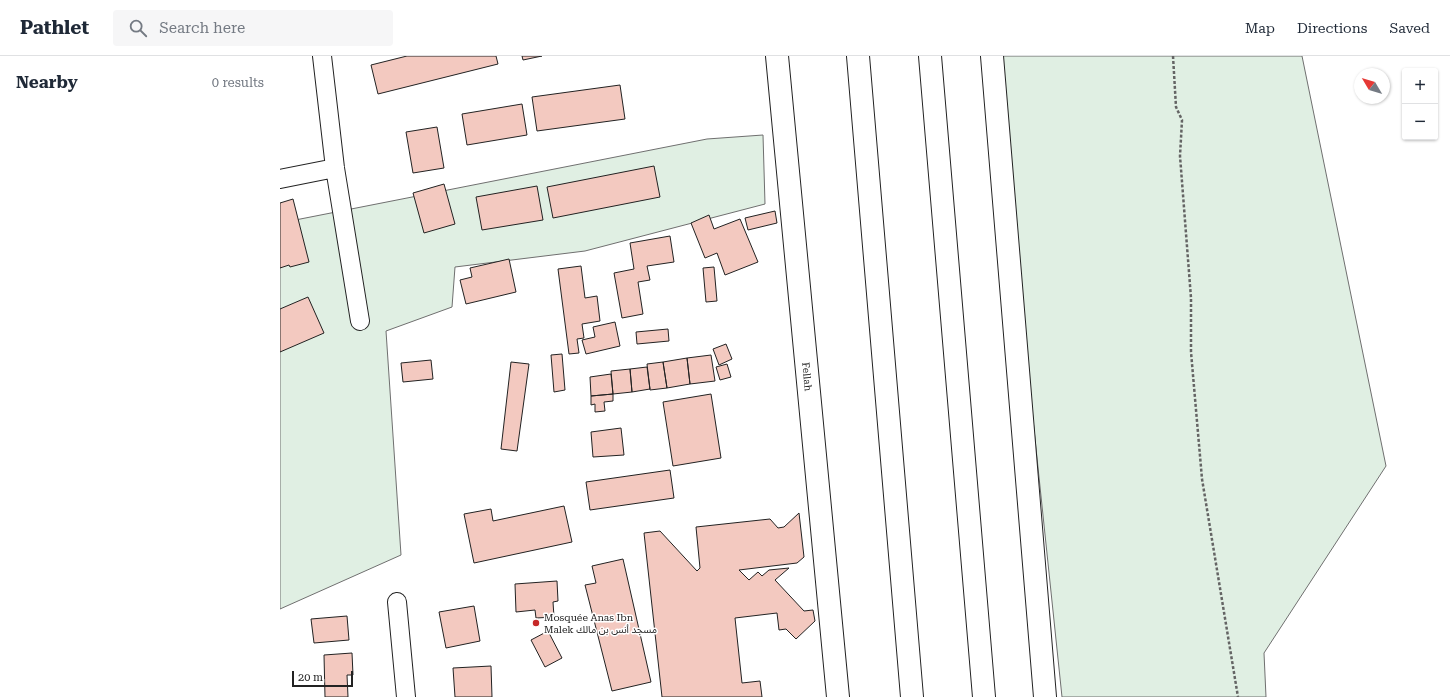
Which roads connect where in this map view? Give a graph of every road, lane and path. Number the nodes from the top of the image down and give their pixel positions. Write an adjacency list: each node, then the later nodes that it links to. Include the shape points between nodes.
1 (322, 56): 7 (street)
2 (777, 56): 12 (main road, Fellah)
3 (858, 56): 13 (main road)
4 (930, 56): 14 (main road)
5 (992, 56): 15 (main road)
6 (1173, 56): 16 (path, via 1176,108 1182,120 1180,156 1191,298 1191,352 1202,479)
7 (335, 168): 8 (street); 9 (street)
8 (280, 179)
9 (360, 321)
10 (397, 602): 11 (street)
11 (406, 697)
12 (838, 697)
13 (912, 697)
14 (984, 697)
15 (1045, 697)
16 (1238, 697)

